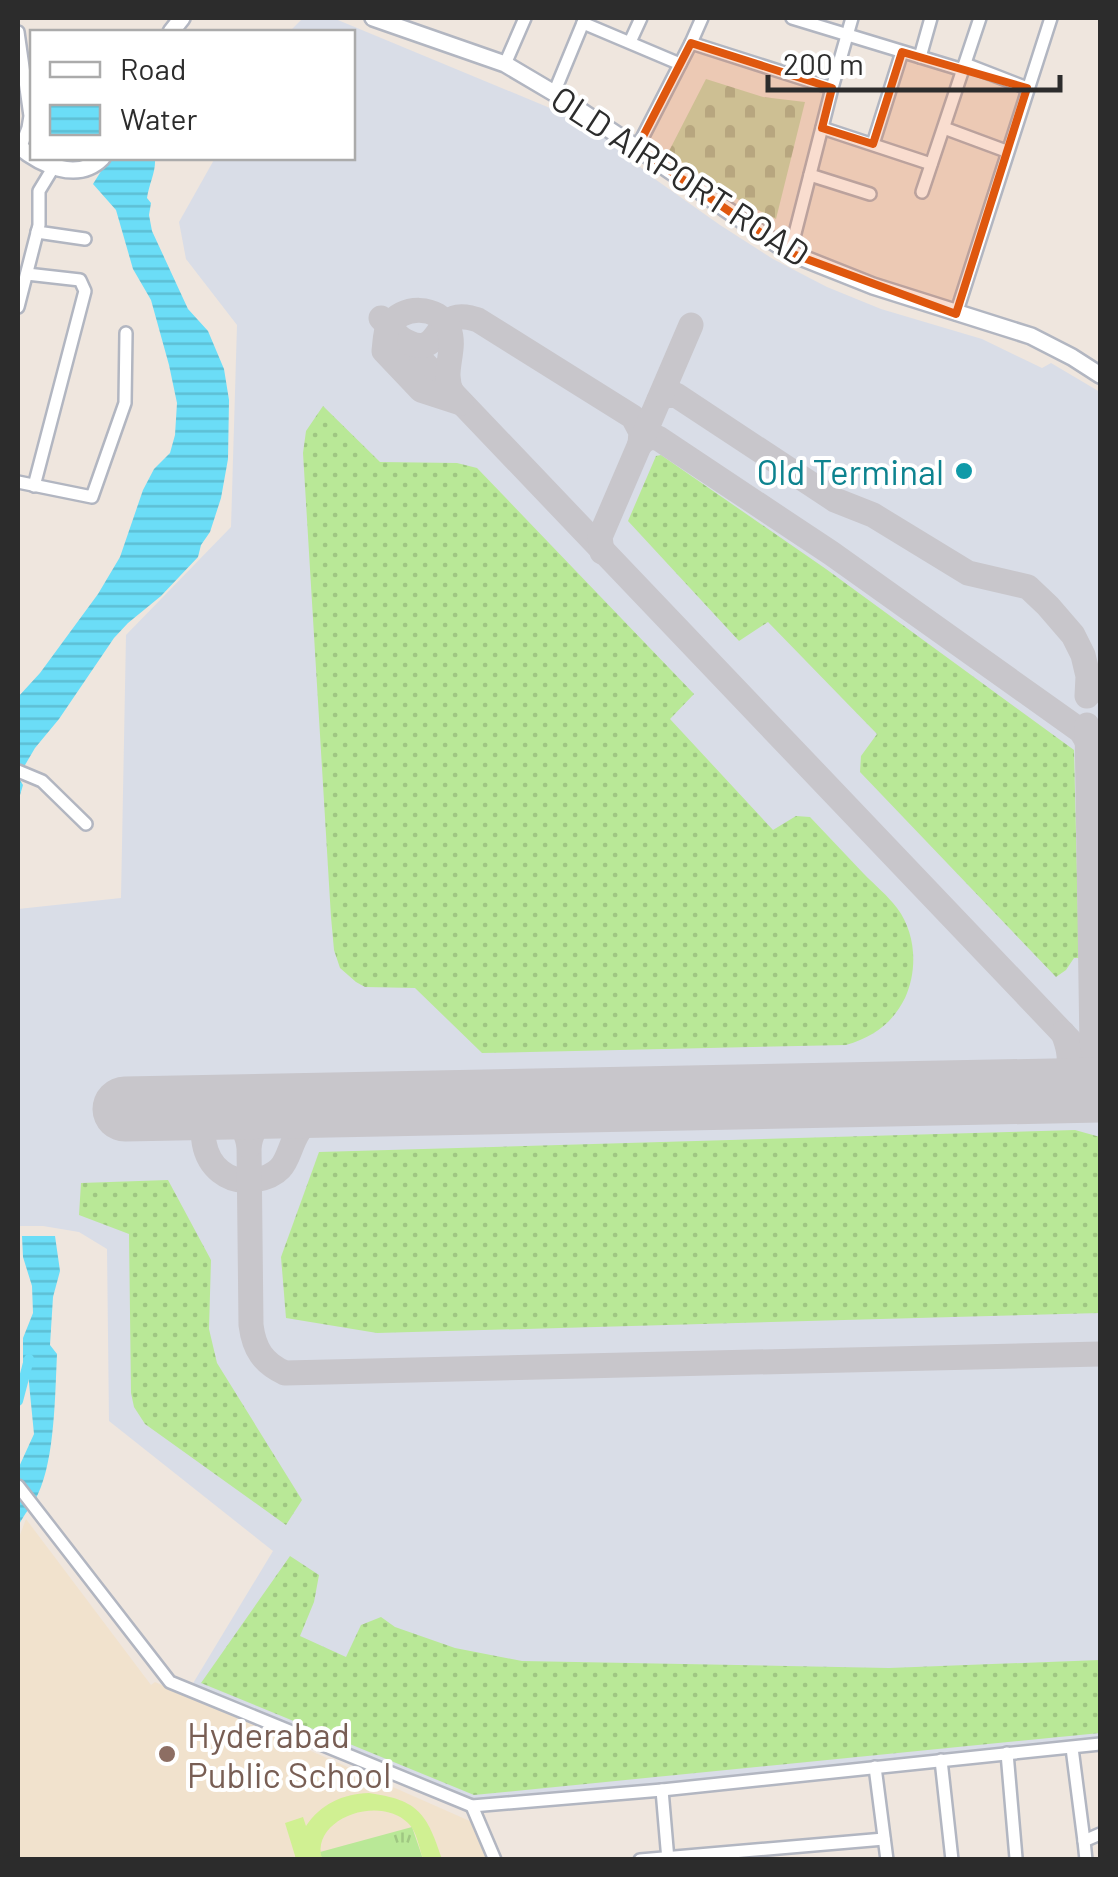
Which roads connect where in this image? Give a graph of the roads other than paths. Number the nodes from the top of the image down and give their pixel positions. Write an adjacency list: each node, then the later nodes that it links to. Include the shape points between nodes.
1 (374, 18): 17 (main road, OLD AIRPORT ROAD)
2 (525, 18): 17 (street)
3 (641, 18): 13 (street)
4 (702, 18): 14 (street)
5 (792, 18): 12 (street)
6 (852, 18): 12 (street)
7 (980, 18): 19 (street)
8 (1051, 18): 21 (street)
9 (927, 19): 16 (street)
10 (585, 20): 13 (street); 22 (street)
11 (18, 32): 26 (street, via 30,116)
12 (846, 35): 15 (street); 20 (street)
13 (630, 42): 18 (street)
14 (692, 43): 18 (street); 20 (street)
15 (902, 52): 16 (street); 25 (street)
16 (920, 57): 19 (street)
17 (505, 64): 22 (main road, OLD AIRPORT ROAD)
18 (680, 64): 27 (street)
19 (964, 68): 21 (street); 24 (street)
20 (832, 88): 23 (street)
21 (1027, 88): 28 (street)
22 (554, 93): 27 (main road, OLD AIRPORT ROAD)
23 (822, 128): 25 (street); 33 (street)
24 (944, 128): 28 (street); 31 (street)
25 (873, 144): 31 (street)
26 (19, 147)
27 (637, 148): 38 (main road, OLD AIRPORT ROAD)
28 (1006, 151): 41 (street)
29 (35, 160): 32 (main road)
30 (99, 161): 32 (main road)
31 (932, 164): 34 (street)
32 (52, 168): 36 (street, via 38,191)
33 (810, 175): 35 (street); 38 (street)
34 (922, 192)
35 (870, 194)
36 (37, 232): 37 (street); 39 (street)
37 (84, 239)
38 (790, 253): 41 (main road, OLD AIRPORT ROAD)
39 (27, 274): 40 (street); 45 (street, via 80,280 85,291)
40 (18, 308)
41 (956, 314): 43 (main road, OLD AIRPORT ROAD, via 1031,336)
42 (126, 333): 45 (street, via 125,403 92,497)
43 (1100, 375)
44 (18, 482): 45 (street)
45 (34, 486)
46 (18, 771): 47 (street, via 42,781)
47 (86, 824)
48 (18, 1486): 55 (street, via 170,1682)
49 (1100, 1744): 50 (street)
50 (1072, 1748): 51 (street); 58 (street)
51 (1007, 1753): 52 (street); 61 (street)
52 (941, 1760): 53 (street); 65 (street)
53 (874, 1766): 54 (street); 57 (street)
54 (662, 1790): 55 (street); 60 (street)
55 (472, 1806): 62 (street)
56 (1100, 1834): 58 (street)
57 (884, 1839): 59 (street); 64 (street)
58 (1084, 1841): 67 (street)
59 (786, 1853): 60 (street)
60 (668, 1858): 63 (street)
61 (1014, 1859): 66 (street)
62 (494, 1860)
63 (640, 1860)
64 (887, 1860)
65 (952, 1860)
66 (1031, 1860)
67 (1086, 1860)

